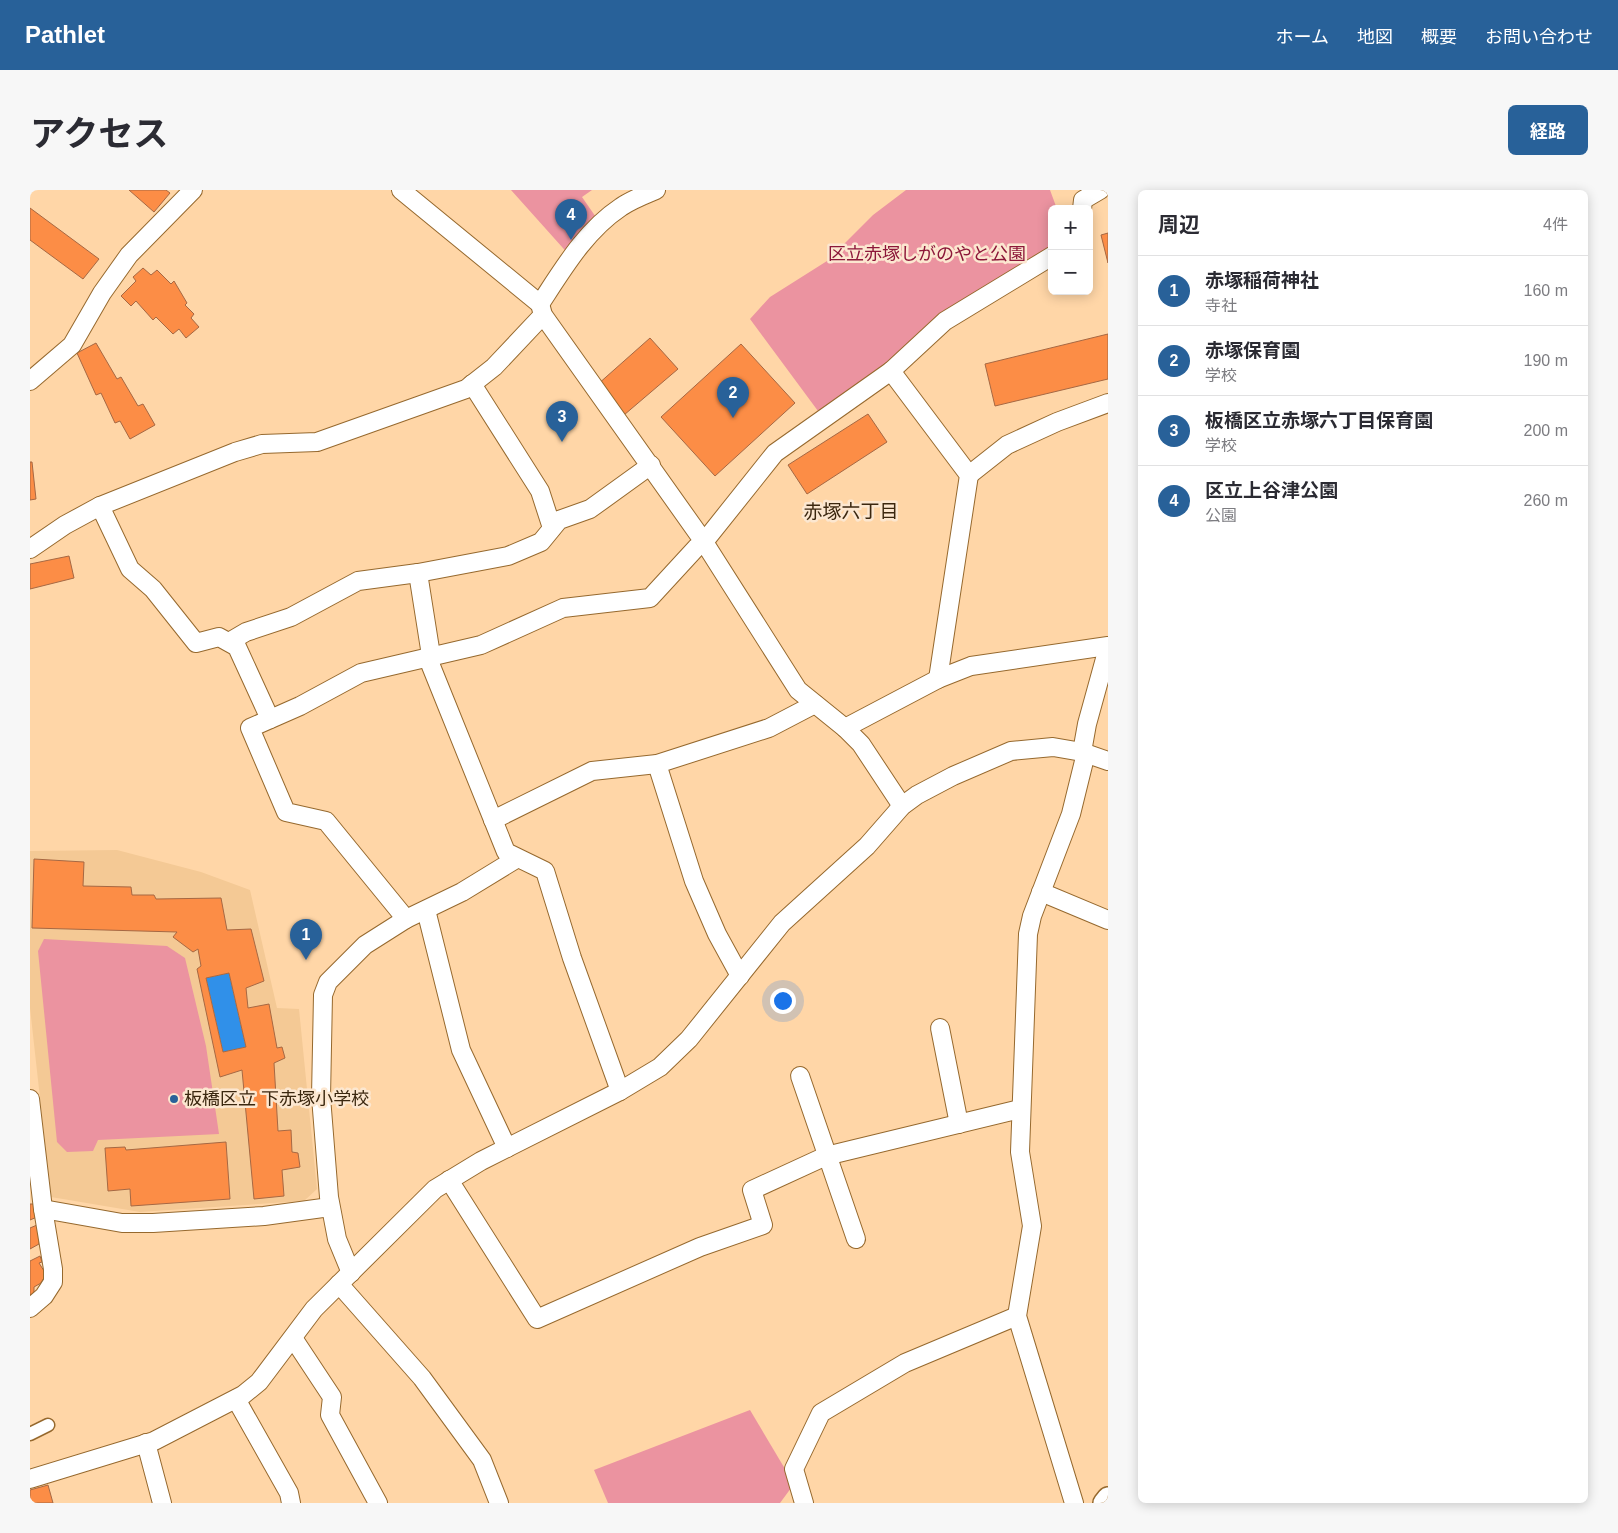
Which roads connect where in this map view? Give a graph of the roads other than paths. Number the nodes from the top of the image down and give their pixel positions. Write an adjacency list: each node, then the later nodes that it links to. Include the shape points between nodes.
1 (193, 190): 9 (street, via 129,255 72,345)
2 (401, 190): 7 (street)
3 (656, 190): 7 (street, via 623,206 600,223 571,256)
4 (1100, 190): 5 (street, via 1084,200)
5 (1083, 205)
6 (1048, 258): 8 (street, via 945,321)
7 (541, 309): 10 (street, via 494,367); 12 (street)
8 (891, 371): 13 (street); 16 (street, via 775,453)
9 (30, 381)
10 (472, 384): 14 (street, via 317,442 262,444 235,452); 15 (street, via 540,491)
11 (1108, 403): 13 (street, via 1007,445)
12 (651, 465): 15 (street, via 590,508 559,520); 16 (street)
13 (969, 474): 22 (street)
14 (100, 506): 17 (street); 19 (street, via 130,569 153,589 196,642 219,637)
15 (552, 528): 18 (street, via 541,542 508,556)
16 (704, 542): 21 (street, via 650,598 563,608 481,645); 23 (street, via 798,690)
17 (30, 549)
18 (418, 573): 19 (street, via 358,581 291,617 246,632); 21 (street)
19 (228, 642): 24 (street, via 237,647)
20 (1108, 647): 22 (street, via 971,666); 26 (street, via 1087,724)
21 (430, 656): 24 (street, via 362,673); 30 (street, via 429,661)
22 (938, 679): 25 (street)
23 (815, 704): 25 (street); 28 (street, via 769,728)
24 (270, 719): 34 (street, via 250,728 286,812 326,821)
25 (845, 728): 29 (street, via 861,744)
26 (1084, 752): 27 (street); 29 (street, via 1053,747 1011,751 953,776); 32 (street, via 1071,814)
27 (1108, 761)
28 (657, 764): 30 (street, via 592,771); 36 (street, via 694,881)
29 (902, 806): 36 (street, via 867,846 782,923)
30 (493, 820): 31 (street, via 506,852)
31 (516, 859): 33 (street); 39 (street, via 545,871 572,958)
32 (1041, 892): 35 (street); 41 (street, via 1028,934)
33 (426, 910): 34 (street); 43 (street, via 461,1050)
34 (406, 919): 46 (street, via 365,945 328,982 323,995 322,1096)
35 (1108, 920)
36 (740, 976): 39 (street, via 690,1039 660,1066)
37 (940, 1028): 42 (street)
38 (800, 1076): 44 (street)
39 (620, 1091): 43 (street)
40 (30, 1099): 47 (street)
41 (1020, 1109): 42 (street); 51 (street, via 1020,1152 1032,1226)
42 (959, 1124): 44 (street)
43 (507, 1148): 45 (street)
44 (826, 1156): 45 (street, via 752,1190 762,1225 700,1248 537,1319); 48 (street)
45 (449, 1180): 49 (street)
46 (330, 1207): 47 (street, via 264,1216 153,1223 122,1222); 49 (street)
47 (43, 1209): 50 (street, via 53,1282 44,1296)
48 (856, 1239)
49 (345, 1278): 52 (street, via 314,1309); 62 (street, via 482,1460)
50 (30, 1308)
51 (1017, 1316): 63 (street, via 905,1363 821,1413 794,1469); 64 (street)
52 (292, 1338): 53 (street, via 259,1382); 61 (street, via 332,1398 330,1415)
53 (236, 1399): 56 (street); 60 (street)
54 (48, 1425): 55 (street)
55 (30, 1434)
56 (150, 1442): 57 (street); 59 (street)
57 (30, 1479)
58 (1108, 1498): 65 (street)
59 (162, 1503)
60 (291, 1503)
61 (378, 1503)
62 (500, 1503)
63 (804, 1503)
64 (1074, 1503)
65 (1104, 1503)

